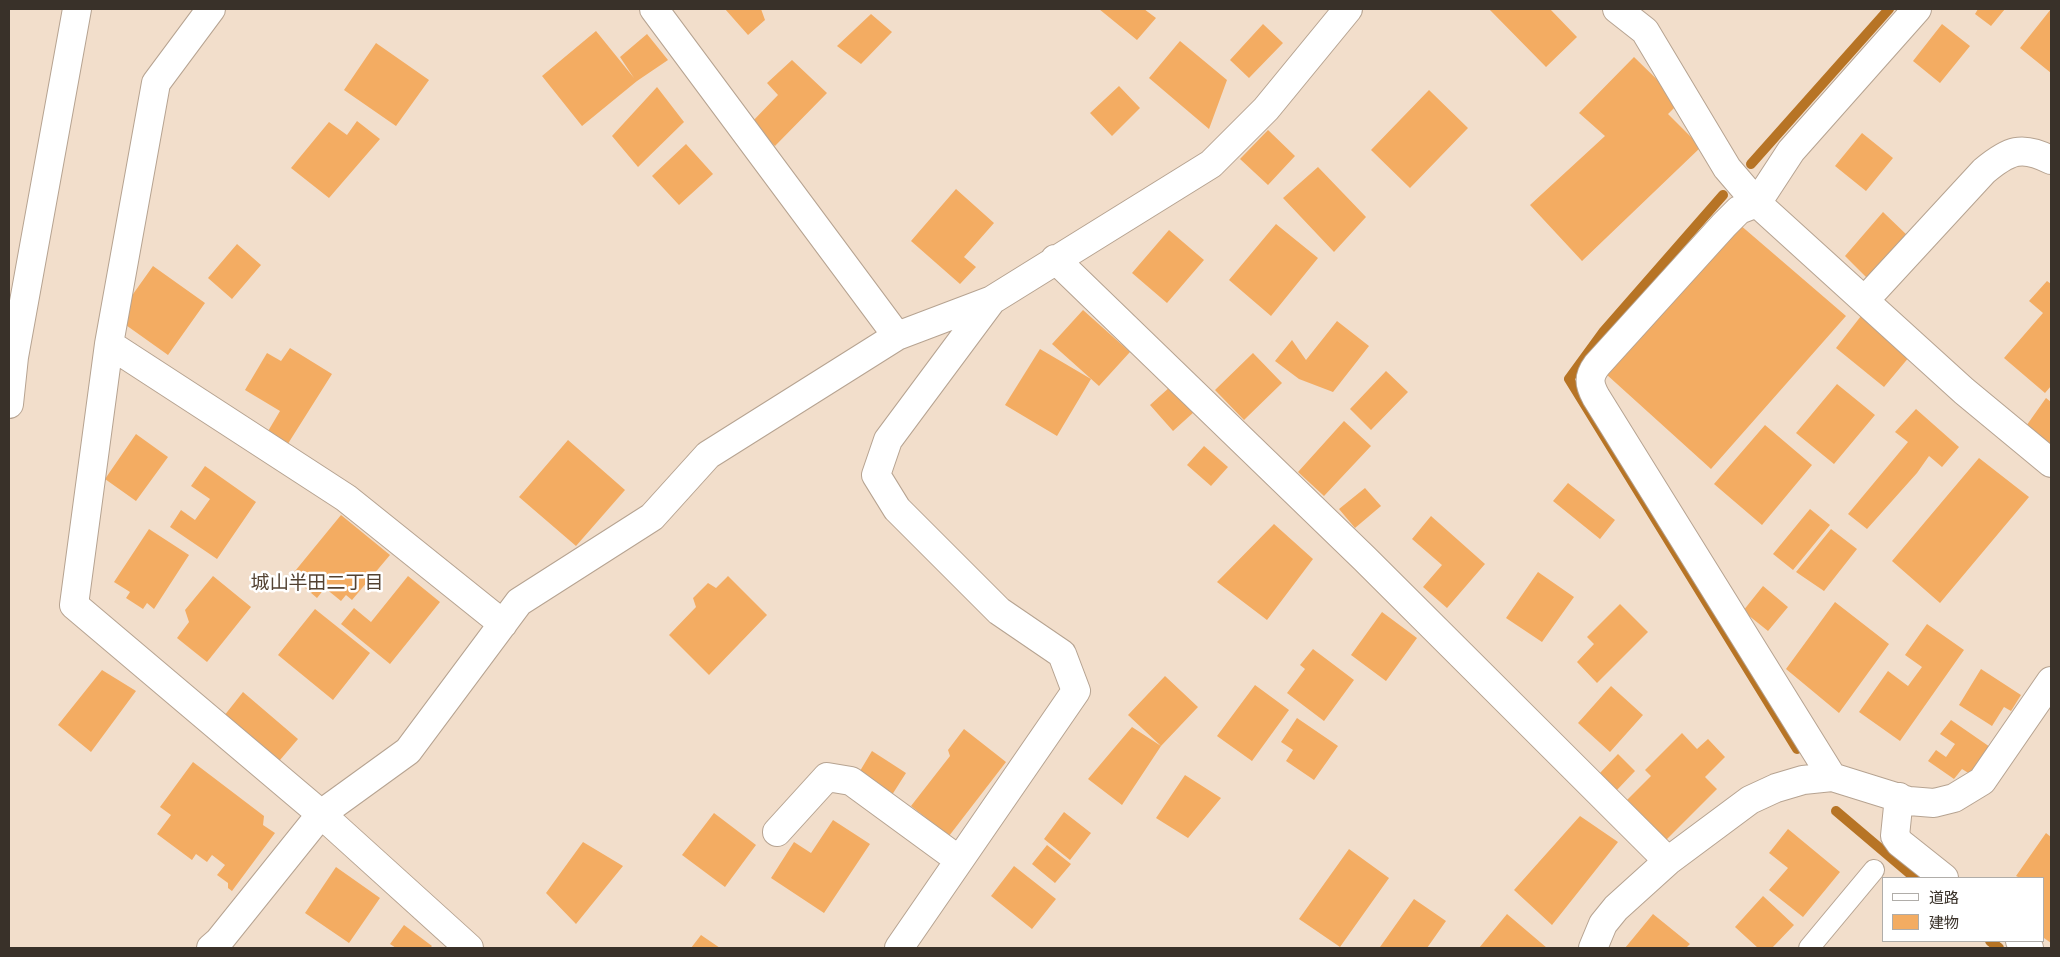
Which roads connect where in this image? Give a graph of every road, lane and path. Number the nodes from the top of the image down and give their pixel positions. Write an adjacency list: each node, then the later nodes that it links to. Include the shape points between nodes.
1 (77, 9): 14 (street, via 14,357)
2 (211, 9): 13 (street, via 156,83)
3 (654, 9): 12 (street)
4 (1348, 9): 9 (street, via 1266,109 1211,164)
5 (1617, 9): 8 (street, via 1645,31 1727,168)
6 (1917, 9): 8 (street, via 1791,151)
7 (2051, 160): 11 (street, via 2021,150 1996,160)
8 (1757, 203): 11 (street); 18 (street, via 1739,210 1724,225 1597,365 1589,382)
9 (1055, 259): 10 (street); 23 (street)
10 (992, 300): 12 (street); 22 (street, via 888,440 876,475 897,509 999,611 1062,654 1076,690)
11 (1864, 300): 15 (street)
12 (897, 336): 16 (street, via 708,455 652,517 519,602)
13 (110, 344): 16 (street, via 346,498); 20 (street, via 74,605)
14 (9, 404)
15 (2051, 464)
16 (502, 624): 20 (street, via 408,751)
17 (2051, 681): 19 (street, via 1974,788 1934,803)
18 (1832, 777): 19 (street); 23 (street, via 1802,780 1750,800)
19 (1899, 797): 25 (street, via 1895,836)
20 (321, 814): 26 (street); 27 (street)
21 (777, 832): 22 (street, via 826,777 851,781)
22 (959, 860): 28 (street)
23 (1668, 861): 29 (street, via 1616,908 1603,924)
24 (1874, 870): 30 (lane)
25 (1943, 877)
26 (211, 948)
27 (469, 948)
28 (899, 948)
29 (1593, 948)
30 (1809, 948)

